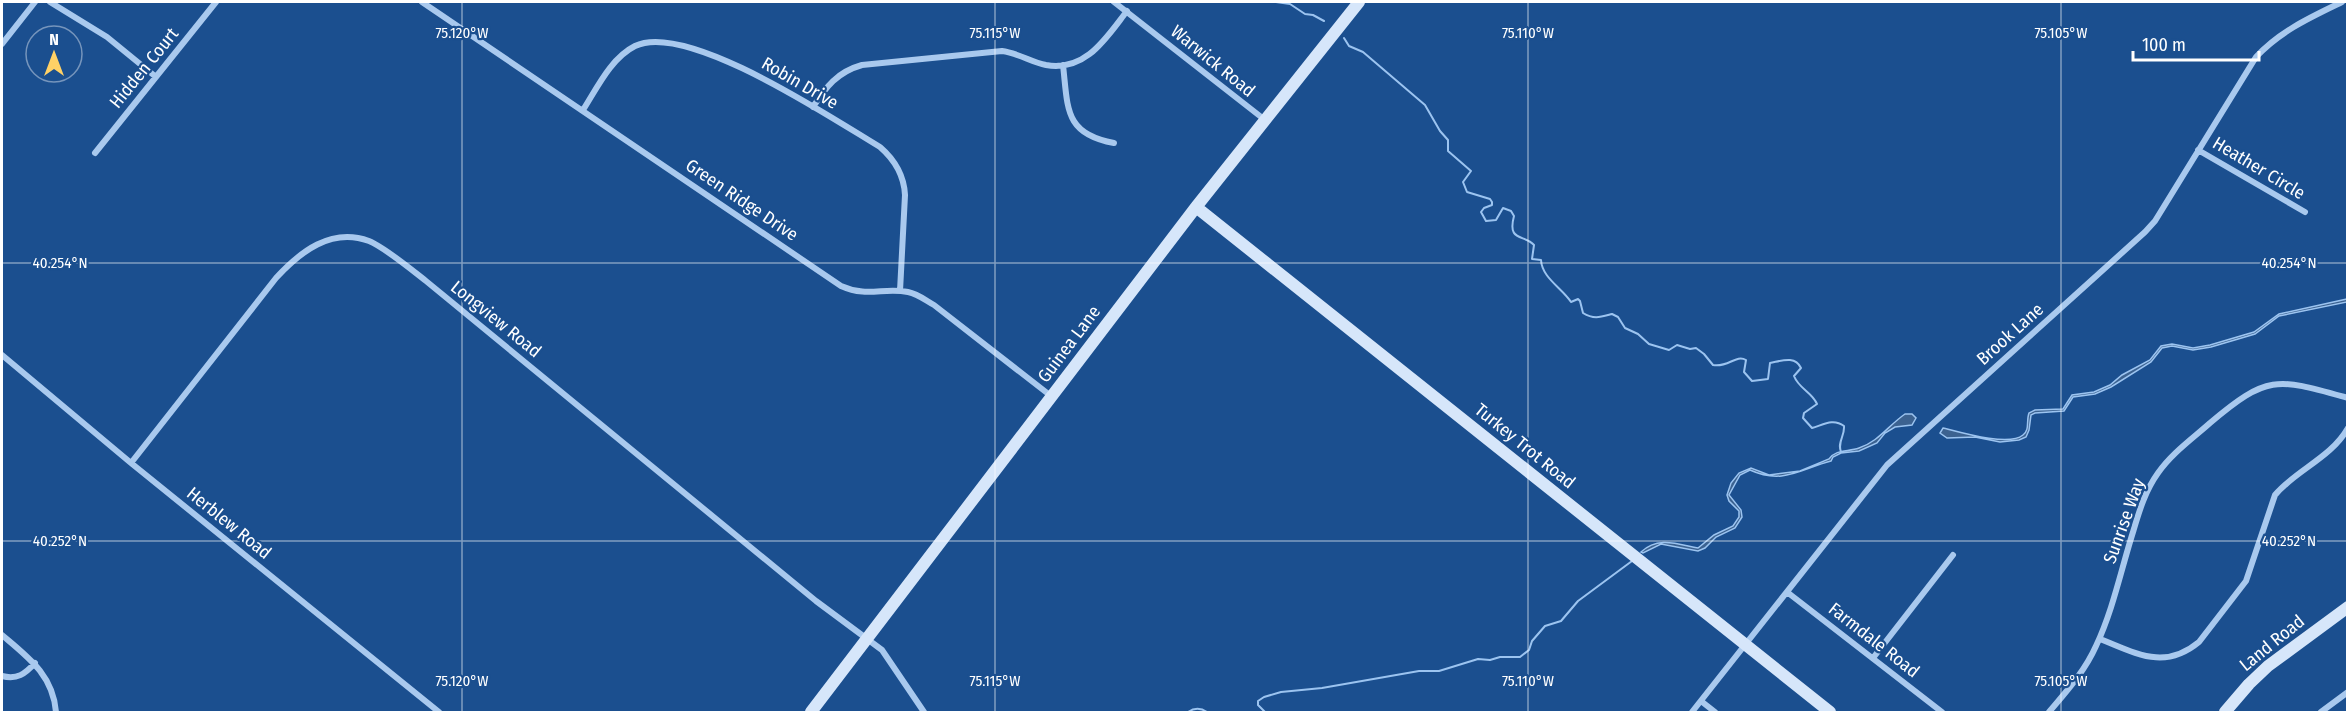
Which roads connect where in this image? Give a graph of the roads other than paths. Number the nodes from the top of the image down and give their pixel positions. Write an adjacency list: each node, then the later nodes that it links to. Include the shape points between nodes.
1 (36, 2): 9 (street)
2 (50, 2): 11 (street, via 107,37)
3 (216, 2): 11 (street, Hidden Court)
4 (422, 2): 13 (street, Green Ridge Drive)
5 (1114, 2): 8 (street, Warwick Road)
6 (1359, 2): 14 (street, Guinea Lane)
7 (2342, 2): 16 (street, Brook Lane, via 2288,29 2266,46)
8 (1126, 11): 10 (street, via 1095,51); 14 (street, Warwick Road)
9 (2, 44)
10 (1064, 65): 12 (street, via 1047,65 1002,51 862,65 834,78); 15 (street, via 1068,104 1076,124 1095,139)
11 (156, 77): 17 (street, Hidden Court)
12 (813, 107): 13 (street, Robin Drive, via 755,73 656,41 635,46 617,60); 20 (street, Robin Drive, via 880,147 899,170 905,195)
13 (583, 110): 20 (street, Green Ridge Drive, via 841,286 863,293)
14 (1265, 120): 18 (street, Guinea Lane)
15 (1114, 143)
16 (2199, 150): 19 (street, Heather Circle); 27 (street, Brook Lane, via 2145,232 1895,458)
17 (95, 153)
18 (1196, 207): 22 (street, Guinea Lane); 32 (street, Turkey Trot Road)
19 (2305, 212)
20 (900, 291): 22 (street, Green Ridge Drive, via 934,305)
21 (2, 355): 25 (street, Herblew Road)
22 (1051, 396): 30 (street, Guinea Lane)
23 (2348, 398): 31 (street, Sunrise Way, via 2295,384 2261,387 2243,396 2178,450 2146,494)
24 (2348, 428): 31 (street, via 2331,450 2275,495 2246,581 2199,642 2170,658 2159,659)
25 (131, 463): 30 (street, Longview Road, via 276,278 296,258 326,241 369,241 426,281); 39 (street, Herblew Road)
26 (1953, 555): 33 (street)
27 (1787, 592): 32 (street, Brook Lane); 33 (street, Farmdale Road)
28 (2348, 607): 47 (street, Land Road, via 2268,666)
29 (2, 635): 34 (street)
30 (867, 639): 40 (street, Guinea Lane); 41 (street, Longview Road, via 888,657)
31 (2100, 639): 46 (street, Sunrise Way, via 2080,673)
32 (1746, 645): 37 (street, Brook Lane); 44 (street, Turkey Trot Road)
33 (1873, 658): 45 (street, Farmdale Road)
34 (35, 663): 35 (street, via 16,677); 38 (street, via 48,682)
35 (2, 676)
36 (2346, 695): 48 (street)
37 (1701, 701): 42 (street, Brook Lane); 43 (street)
38 (56, 712)
39 (439, 712)
40 (811, 712)
41 (924, 712)
42 (1692, 712)
43 (1715, 712)
44 (1830, 712)
45 (1942, 712)
46 (2049, 712)
47 (2225, 712)
48 (2321, 712)

